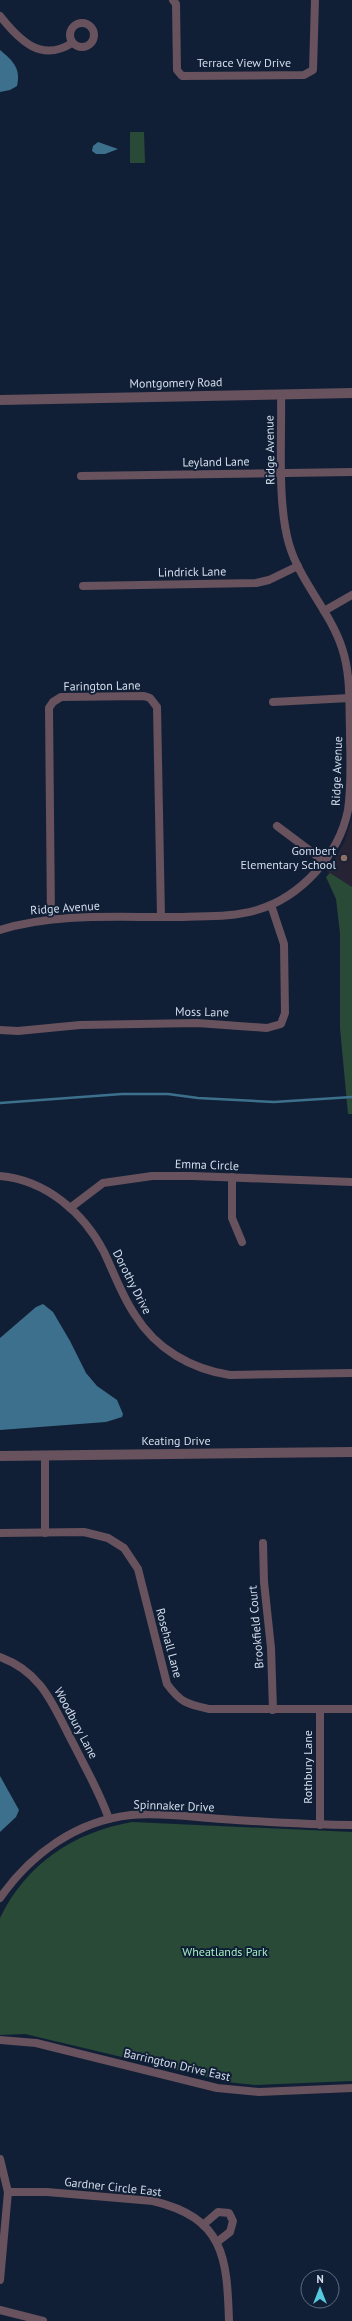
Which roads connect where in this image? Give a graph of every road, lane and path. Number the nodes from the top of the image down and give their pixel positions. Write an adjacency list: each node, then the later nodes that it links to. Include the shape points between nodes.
1 (173, 0): 2 (street, Terrace View Drive, via 176,4 177,70 182,76 304,75 313,70)
2 (315, 0)
3 (0, 16): 4 (street, via 15,35 35,47 54,50)
4 (72, 42)
5 (352, 393): 6 (street, Montgomery Road)
6 (281, 395): 7 (street, Montgomery Road); 9 (street, Ridge Avenue)
7 (0, 400)
8 (352, 472): 9 (street, Leyland Lane)
9 (282, 473): 10 (street, Leyland Lane); 11 (street, Ridge Avenue, via 285,527)
10 (81, 476)
11 (298, 566): 12 (street, Lindrick Lane, via 269,580 256,583); 14 (street, Ridge Avenue)
12 (83, 586)
13 (352, 595): 14 (street)
14 (324, 611): 15 (street, Ridge Avenue, via 343,650)
15 (350, 698): 16 (street); 18 (street, Ridge Avenue, via 349,805 340,836)
16 (273, 702)
17 (277, 826): 18 (street)
18 (325, 862): 19 (street, Ridge Avenue, via 303,884)
19 (271, 905): 20 (street, Ridge Avenue, via 233,915); 23 (street, Moss Lane, via 284,944 286,1013 281,1024 267,1028 197,1023 80,1025)
20 (161, 917): 21 (street, Ridge Avenue); 21 (street, Farington Lane, via 157,707 150,698 137,695 66,697 57,699 49,708)
21 (51, 919): 22 (street, Ridge Avenue)
22 (0, 930)
23 (0, 1030)
24 (0, 1176): 27 (street, Dorothy Drive, via 33,1184 46,1190)
25 (232, 1178): 26 (street, Emma Circle); 27 (street, Emma Circle, via 171,1176 115,1180 97,1186); 28 (street, via 232,1218)
26 (352, 1182)
27 (70, 1208): 29 (street, Dorothy Drive, via 95,1237 135,1316 155,1340 179,1359 215,1373 230,1375)
28 (242, 1242)
29 (352, 1373)
30 (352, 1452): 31 (street, Keating Drive)
31 (45, 1455): 32 (street, Keating Drive); 33 (street)
32 (0, 1456)
33 (45, 1533): 34 (street, Rosehall Lane); 38 (street, Rosehall Lane, via 84,1532 100,1535 113,1540 131,1555 138,1569 161,1667 167,1684 176,1697 190,1705 209,1709)
34 (0, 1534)
35 (263, 1543): 38 (street, Brookfield Court)
36 (0, 1657): 40 (street, Woodbury Lane, via 24,1670 44,1689 60,1713 74,1745 95,1781)
37 (352, 1709): 39 (street, Rosehall Lane)
38 (273, 1710): 39 (street, Rosehall Lane)
39 (320, 1710): 41 (street, Rothbury Lane)
40 (109, 1819): 41 (street, Spinnaker Drive, via 131,1815 157,1815); 43 (street, Spinnaker Drive, via 60,1839 36,1856 14,1877)
41 (320, 1825): 42 (street, Spinnaker Drive)
42 (352, 1825)
43 (0, 1898)
44 (0, 2040): 45 (street, Barrington Drive East, via 36,2043 217,2088 258,2092)
45 (352, 2088)
46 (0, 2159): 47 (street)
47 (8, 2192): 48 (street, Gardner Circle East, via 47,2192 153,2201 183,2210); 50 (street)
48 (203, 2225): 49 (street, Gardner Circle East); 49 (street, via 218,2212 229,2213 233,2221 230,2232)
49 (217, 2242): 54 (street, Gardner Circle East, via 226,2270)
50 (2, 2252): 51 (street)
51 (0, 2280)
52 (0, 2310): 53 (street)
53 (43, 2321)
54 (229, 2321)

